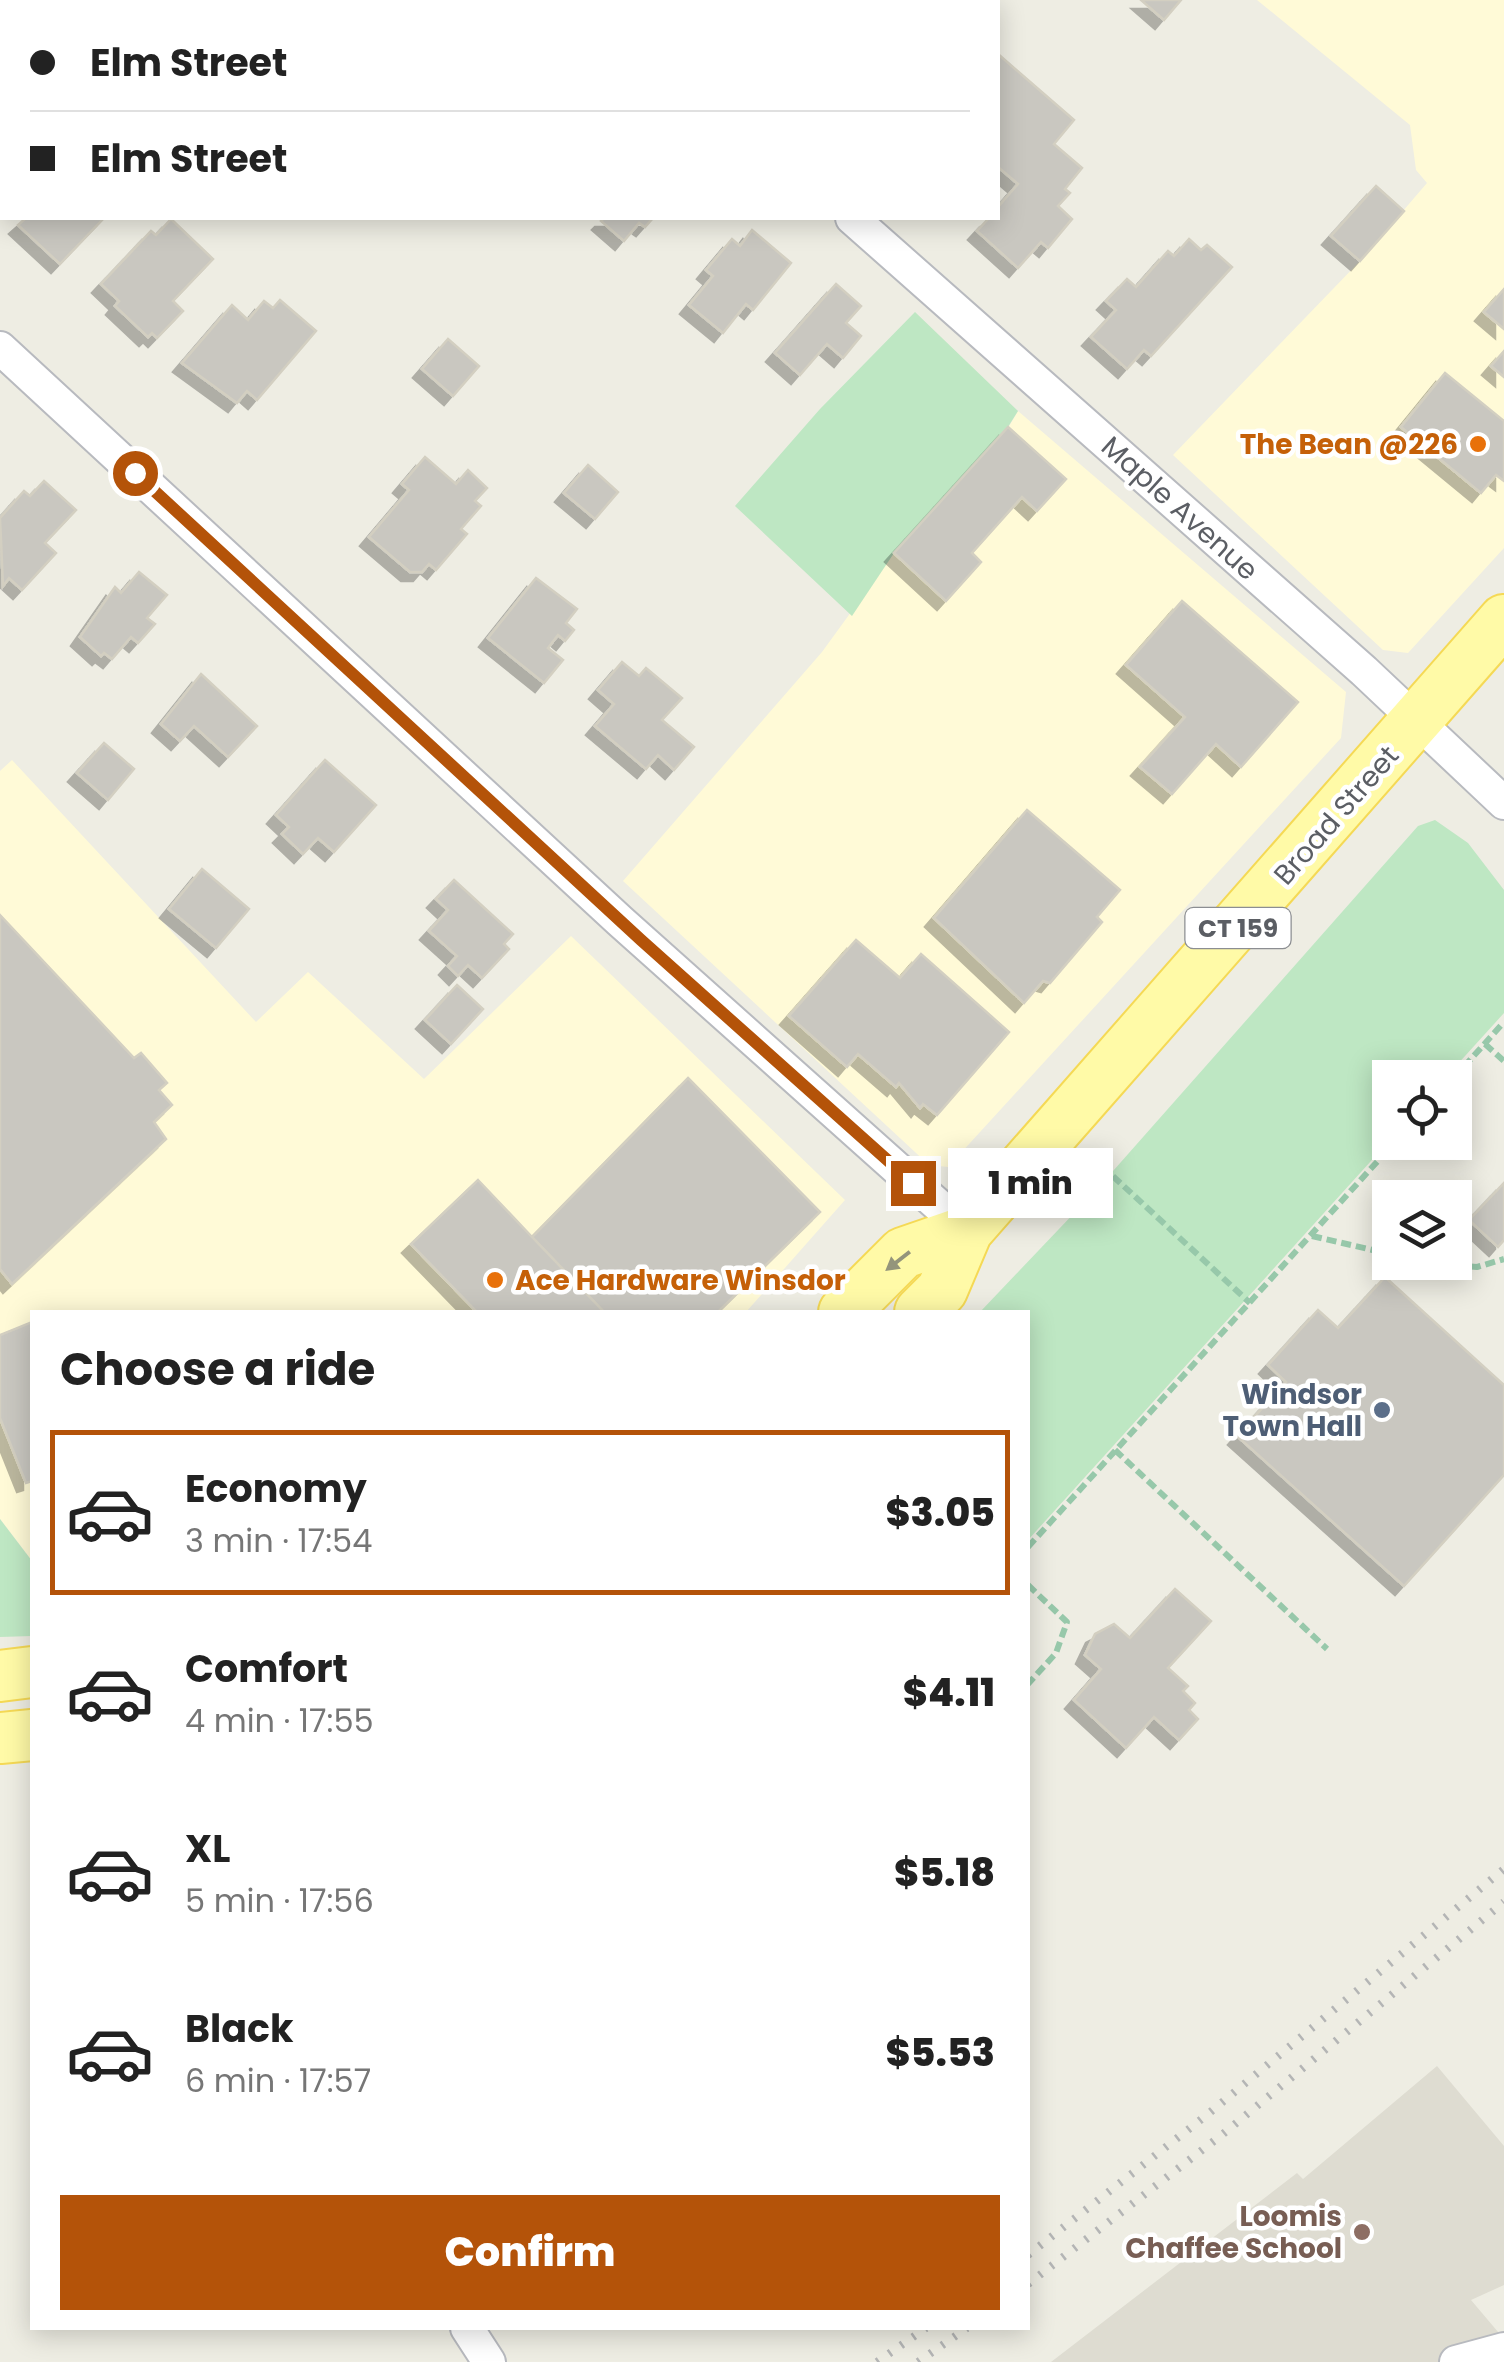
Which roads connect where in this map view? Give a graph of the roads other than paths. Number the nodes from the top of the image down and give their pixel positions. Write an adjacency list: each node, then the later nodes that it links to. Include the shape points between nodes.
1 (854, 220): 4 (street, Maple Avenue)
2 (0, 348): 6 (street)
3 (1504, 620): 4 (main road, Broad Street / CT 159)
4 (1416, 722): 5 (street, Maple Avenue); 6 (main road, Broad Street / CT 159)
5 (1504, 803)
6 (966, 1231): 7 (main road, Broad Street / CT 159, one-way to 7, via 903,1253); 8 (main road, Broad Street / CT 159, via 942,1290)
7 (846, 1310)
8 (922, 1310)
9 (30, 1672): 10 (main road)
10 (0, 1676)
11 (30, 1735): 12 (main road)
12 (0, 1738)
13 (467, 2330): 15 (street)
14 (1504, 2350): 16 (street)
15 (489, 2362)
16 (1456, 2362)

